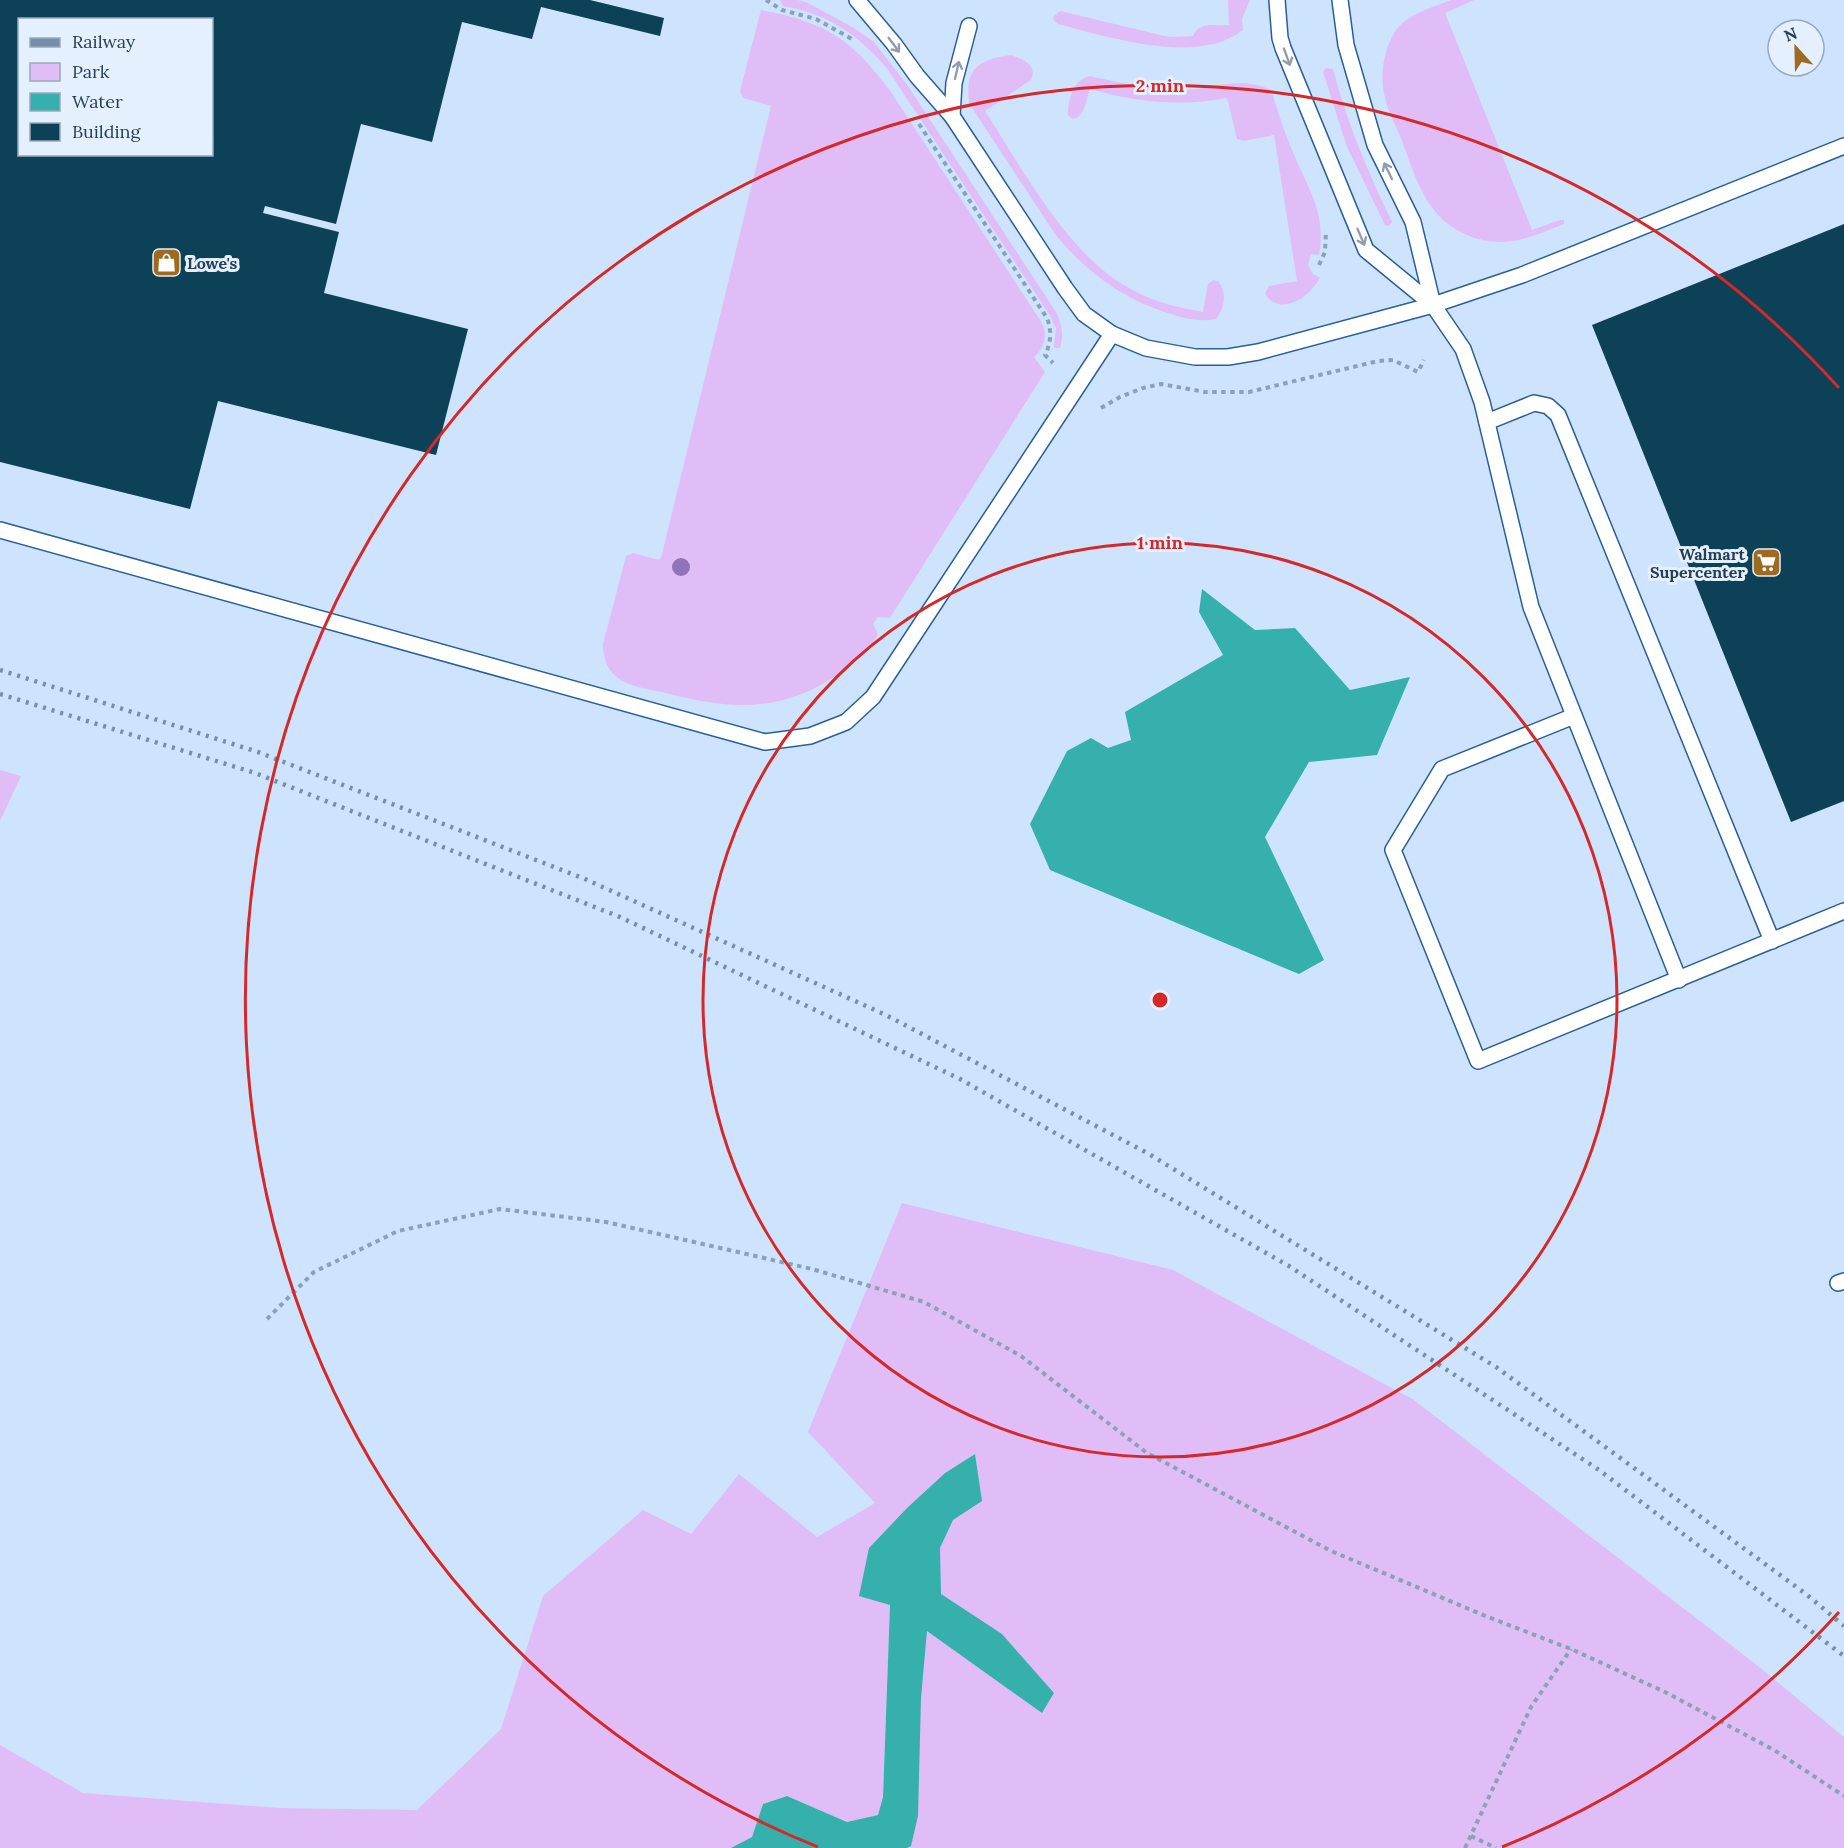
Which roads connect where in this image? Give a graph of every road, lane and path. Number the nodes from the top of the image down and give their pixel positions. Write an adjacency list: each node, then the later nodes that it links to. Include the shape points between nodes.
1 (766, 0): 6 (path, via 782,10 816,19)
2 (857, 0): 7 (lane, one-way to 7)
3 (1276, 0): 10 (lane, one-way to 10, via 1283,48 1366,250)
4 (1340, 0): 10 (lane, one-way to 4, via 1413,222 1375,145 1346,45)
5 (969, 26): 7 (lane, one-way to 5, via 954,83)
6 (855, 40)
7 (952, 116): 11 (lane, via 1084,314)
8 (914, 117): 12 (path, via 1047,318 1051,336 1045,355)
9 (1844, 146): 10 (lane, via 1522,275)
10 (1433, 305): 11 (lane, via 1228,357 1195,357 1146,348); 13 (lane, via 1463,349)
11 (1112, 334): 14 (lane, via 873,697 846,722 810,736 765,742)
12 (1053, 363)
13 (1487, 422): 15 (lane, via 1531,607); 17 (lane, via 1534,403 1548,406 1558,415)
14 (0, 530)
15 (1574, 716): 18 (lane); 18 (lane, via 1442,770 1393,849 1478,1061)
16 (1844, 910): 17 (lane)
17 (1772, 940): 18 (lane)
18 (1679, 980)
19 (267, 1319): 20 (path, via 314,1272 398,1231 500,1209 606,1222 812,1269 924,1302 1021,1356 1147,1453 1331,1551)
20 (1571, 1648): 21 (path, via 1774,1750); 22 (path, via 1531,1707)
21 (1844, 1796)
22 (1471, 1836): 23 (path); 24 (path)
23 (1465, 1848)
24 (1496, 1848)

